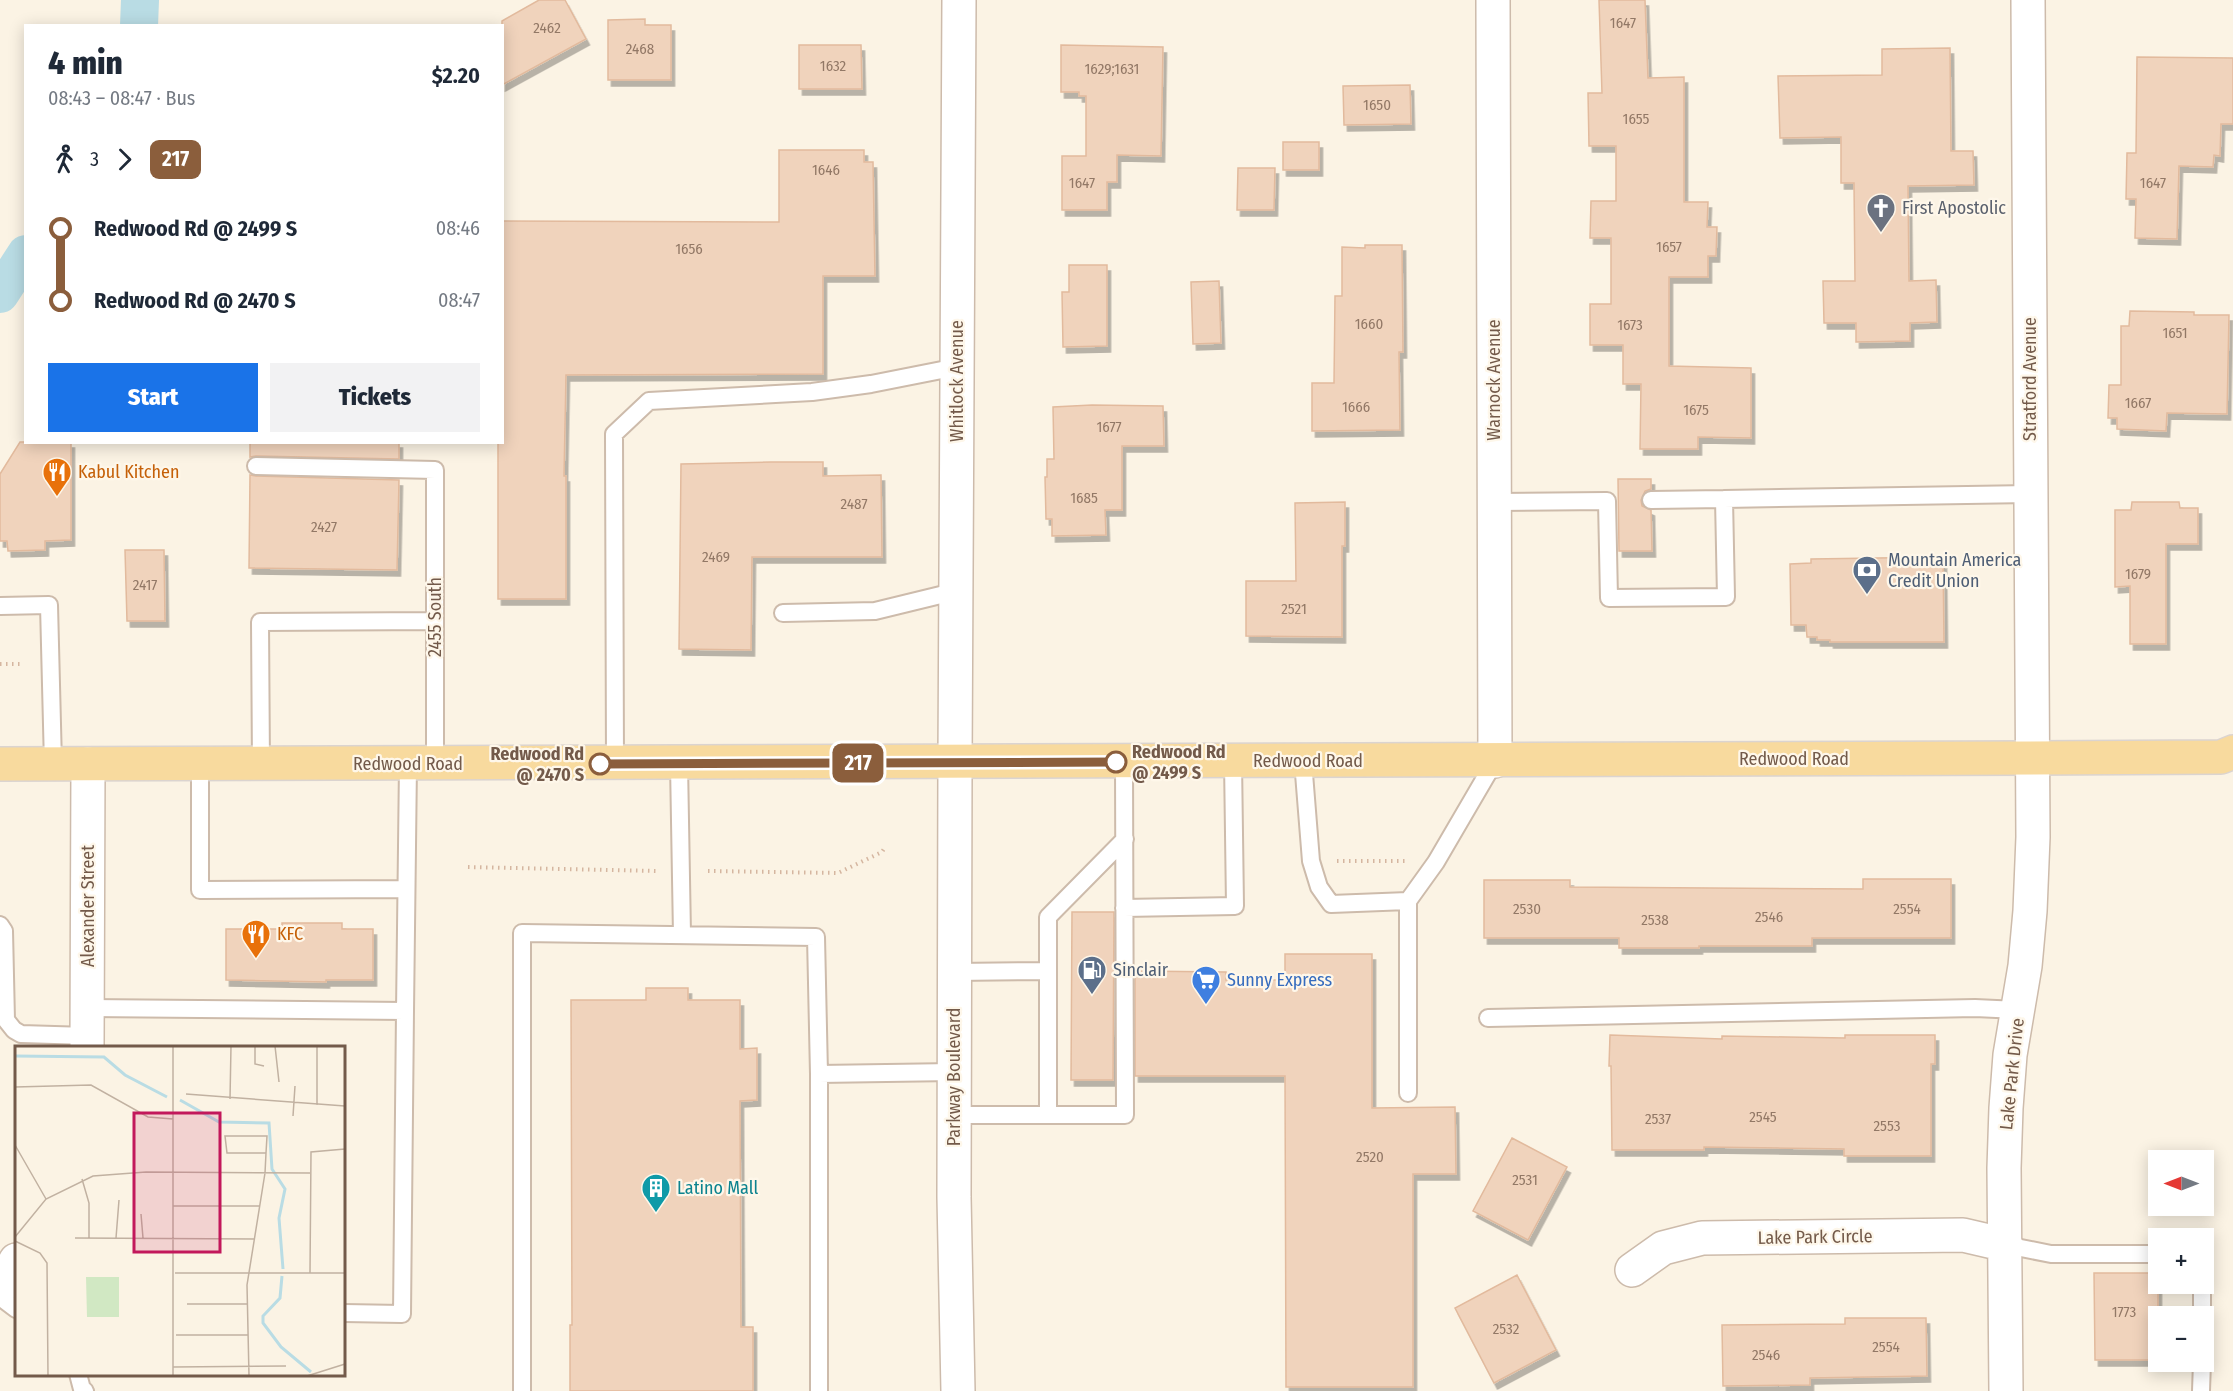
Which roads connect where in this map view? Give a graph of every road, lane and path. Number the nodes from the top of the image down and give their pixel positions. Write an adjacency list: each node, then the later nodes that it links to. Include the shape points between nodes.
1 (959, 0): 4 (street, Whitlock Avenue)
2 (1493, 0): 9 (street, Warnock Avenue)
3 (2028, 0): 6 (street, Stratford Avenue)
4 (957, 367): 10 (street, Whitlock Avenue); 26 (lane, via 812,392 649,401 614,434)
5 (256, 466): 13 (lane, 2455 South, via 435,470)
6 (2030, 494): 7 (lane); 15 (street, Stratford Avenue)
7 (1724, 499): 8 (lane); 9 (lane, via 1726,597 1609,598 1613,501)
8 (1651, 500)
9 (1494, 502): 16 (street, Warnock Avenue)
10 (957, 591): 12 (lane, via 875,611); 19 (street, Whitlock Avenue)
11 (0, 606): 22 (lane, via 49,605)
12 (783, 613)
13 (435, 621): 25 (lane, 2455 South); 28 (lane, via 260,622)
14 (2229, 757): 15 (main road, Redwood Road)
15 (2032, 758): 16 (main road, Redwood Road); 41 (street, Lake Park Drive, via 2030,911)
16 (1495, 760): 18 (main road, Redwood Road); 33 (lane)
17 (1233, 761): 18 (main road, Redwood Road); 20 (main road, Redwood Road); 36 (lane, via 1234,906)
18 (1303, 761): 32 (lane)
19 (956, 762): 20 (main road, Redwood Road); 27 (main road, Redwood Road); 40 (street, Parkway Boulevard)
20 (1124, 762): 29 (lane)
21 (0, 764): 22 (main road, Redwood Road)
22 (53, 764): 23 (main road, Redwood Road)
23 (88, 764): 24 (main road, Redwood Road); 44 (street, Alexander Street)
24 (200, 764): 28 (main road, Redwood Road); 34 (lane, via 200,890)
25 (422, 764): 26 (main road, Redwood Road); 28 (main road, Redwood Road); 34 (lane, 2455 South)
26 (615, 764): 27 (main road, Redwood Road)
27 (679, 764): 38 (lane)
28 (261, 765)
29 (1125, 839): 36 (lane); 39 (lane, via 1048,917)
30 (886, 846): 31 (path)
31 (882, 852)
32 (1311, 861): 33 (path); 35 (lane, via 1319,887 1331,904)
33 (1436, 861): 35 (lane)
34 (406, 889): 42 (lane, 2455 South)
35 (1408, 901): 47 (lane)
36 (1124, 908): 49 (lane, via 1125,1115)
37 (0, 925): 44 (lane, via 4,931 6,1020 14,1030 21,1034)
38 (682, 935): 46 (lane, via 816,937); 61 (lane, via 522,933)
39 (1048, 971): 40 (lane); 49 (lane)
40 (954, 972): 45 (street, Parkway Boulevard)
41 (2018, 1010): 43 (lane); 50 (street, Lake Park Drive, via 2006,1108)
42 (405, 1011): 44 (lane); 57 (lane, 2455 South, via 402,1314)
43 (1488, 1018)
44 (88, 1030)
45 (954, 1072): 46 (lane); 48 (street, Parkway Boulevard)
46 (819, 1074): 62 (lane)
47 (1408, 1093)
48 (954, 1115): 49 (lane); 63 (street, Parkway Boulevard)
49 (1048, 1115)
50 (2006, 1245): 51 (lane, via 2051,1254); 53 (street, Lake Park Circle, via 1963,1235 1702,1238 1663,1248); 64 (street, Lake Park Drive)
51 (2148, 1254)
52 (15, 1262): 54 (street)
53 (1632, 1270)
54 (0, 1288)
55 (0, 1297): 56 (lane)
56 (15, 1308)
57 (345, 1313)
58 (2202, 1372): 65 (lane)
59 (79, 1376): 60 (lane)
60 (85, 1391)
61 (522, 1391)
62 (819, 1391)
63 (958, 1391)
64 (2006, 1391)
65 (2201, 1391)

